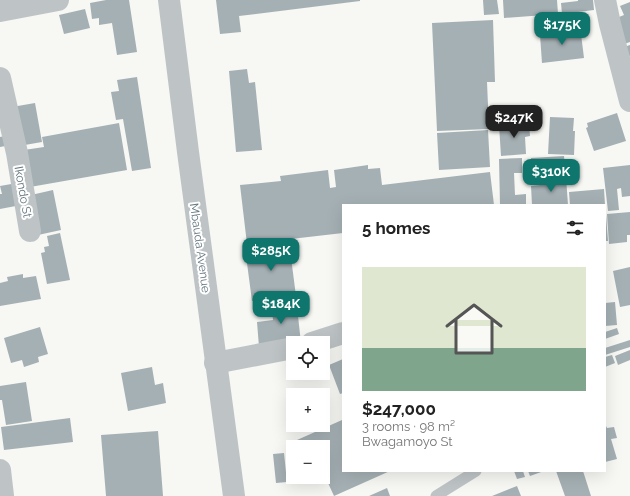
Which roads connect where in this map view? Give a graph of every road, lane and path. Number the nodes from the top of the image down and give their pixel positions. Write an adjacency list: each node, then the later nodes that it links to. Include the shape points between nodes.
1 (58, 0): 4 (street)
2 (169, 0): 12 (street, Mbauda Avenue)
3 (605, 0): 6 (street)
4 (0, 11)
5 (0, 78): 7 (street, Ikondo St)
6 (630, 101)
7 (8, 154): 8 (street, Ikondo St)
8 (30, 231)
9 (342, 333): 10 (street)
10 (330, 337)
11 (286, 349): 12 (street)
12 (216, 363): 16 (street, Mbauda Avenue)
13 (0, 470): 15 (street)
14 (474, 472): 17 (lane)
15 (3, 496)
16 (234, 496)
17 (436, 496)

